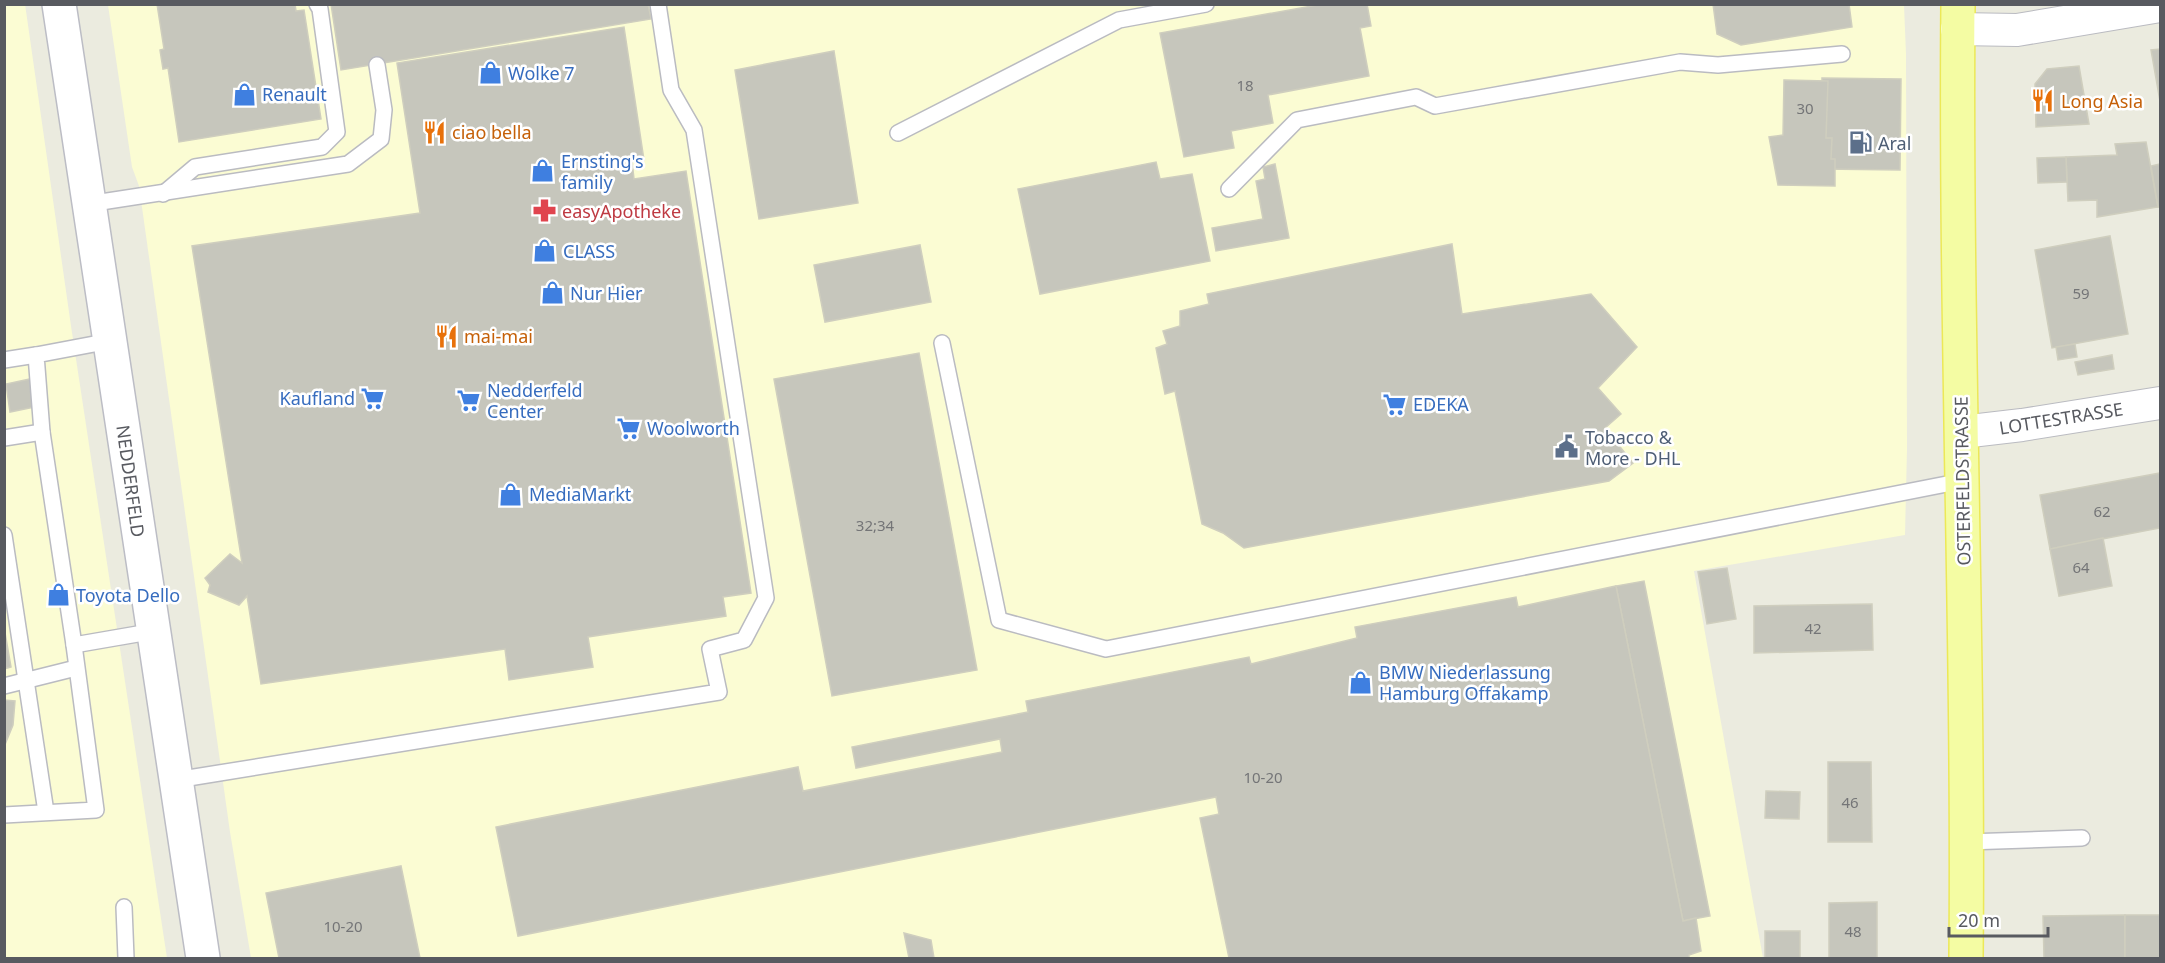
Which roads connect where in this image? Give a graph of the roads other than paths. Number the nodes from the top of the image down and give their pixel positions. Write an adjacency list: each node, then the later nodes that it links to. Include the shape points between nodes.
1 (58, 4): 12 (main road, NEDDERFELD)
2 (317, 4): 11 (lane, via 337,132 322,147 195,167)
3 (658, 4): 28 (lane, via 671,90 694,130 766,598 744,640 710,649 719,692)
4 (1206, 4): 9 (lane, via 1119,20)
5 (2160, 6): 6 (street, via 2017,30)
6 (1958, 17): 19 (main road, OSTERFELDSTRASSE, via 1957,232)
7 (1842, 54): 10 (lane, via 1718,65 1680,62 1435,106 1416,97 1297,120)
8 (377, 65): 11 (lane, via 384,110 381,139 348,164)
9 (898, 133)
10 (1229, 189)
11 (163, 194): 12 (lane)
12 (88, 204): 13 (main road, NEDDERFELD)
13 (110, 341): 15 (lane); 23 (main road, NEDDERFELD)
14 (942, 343): 21 (lane, via 999,620 1106,649)
15 (36, 355): 16 (lane); 18 (lane)
16 (4, 360)
17 (2160, 403): 19 (street, LOTTESTRASSE)
18 (42, 432): 20 (lane); 24 (lane)
19 (1962, 432): 21 (main road, OSTERFELDSTRASSE)
20 (4, 438)
21 (1962, 481): 32 (main road, OSTERFELDSTRASSE)
22 (4, 535): 26 (lane)
23 (154, 631): 24 (lane); 28 (main road, NEDDERFELD)
24 (74, 645): 25 (lane)
25 (76, 668): 26 (lane); 29 (lane, via 96,810)
26 (27, 680): 27 (lane); 29 (lane)
27 (4, 686)
28 (176, 780): 35 (main road, NEDDERFELD)
29 (46, 812): 30 (lane)
30 (4, 815)
31 (2082, 838): 32 (lane)
32 (1967, 842): 36 (main road, OSTERFELDSTRASSE)
33 (124, 907): 34 (lane)
34 (126, 958)
35 (203, 958)
36 (1966, 958)

